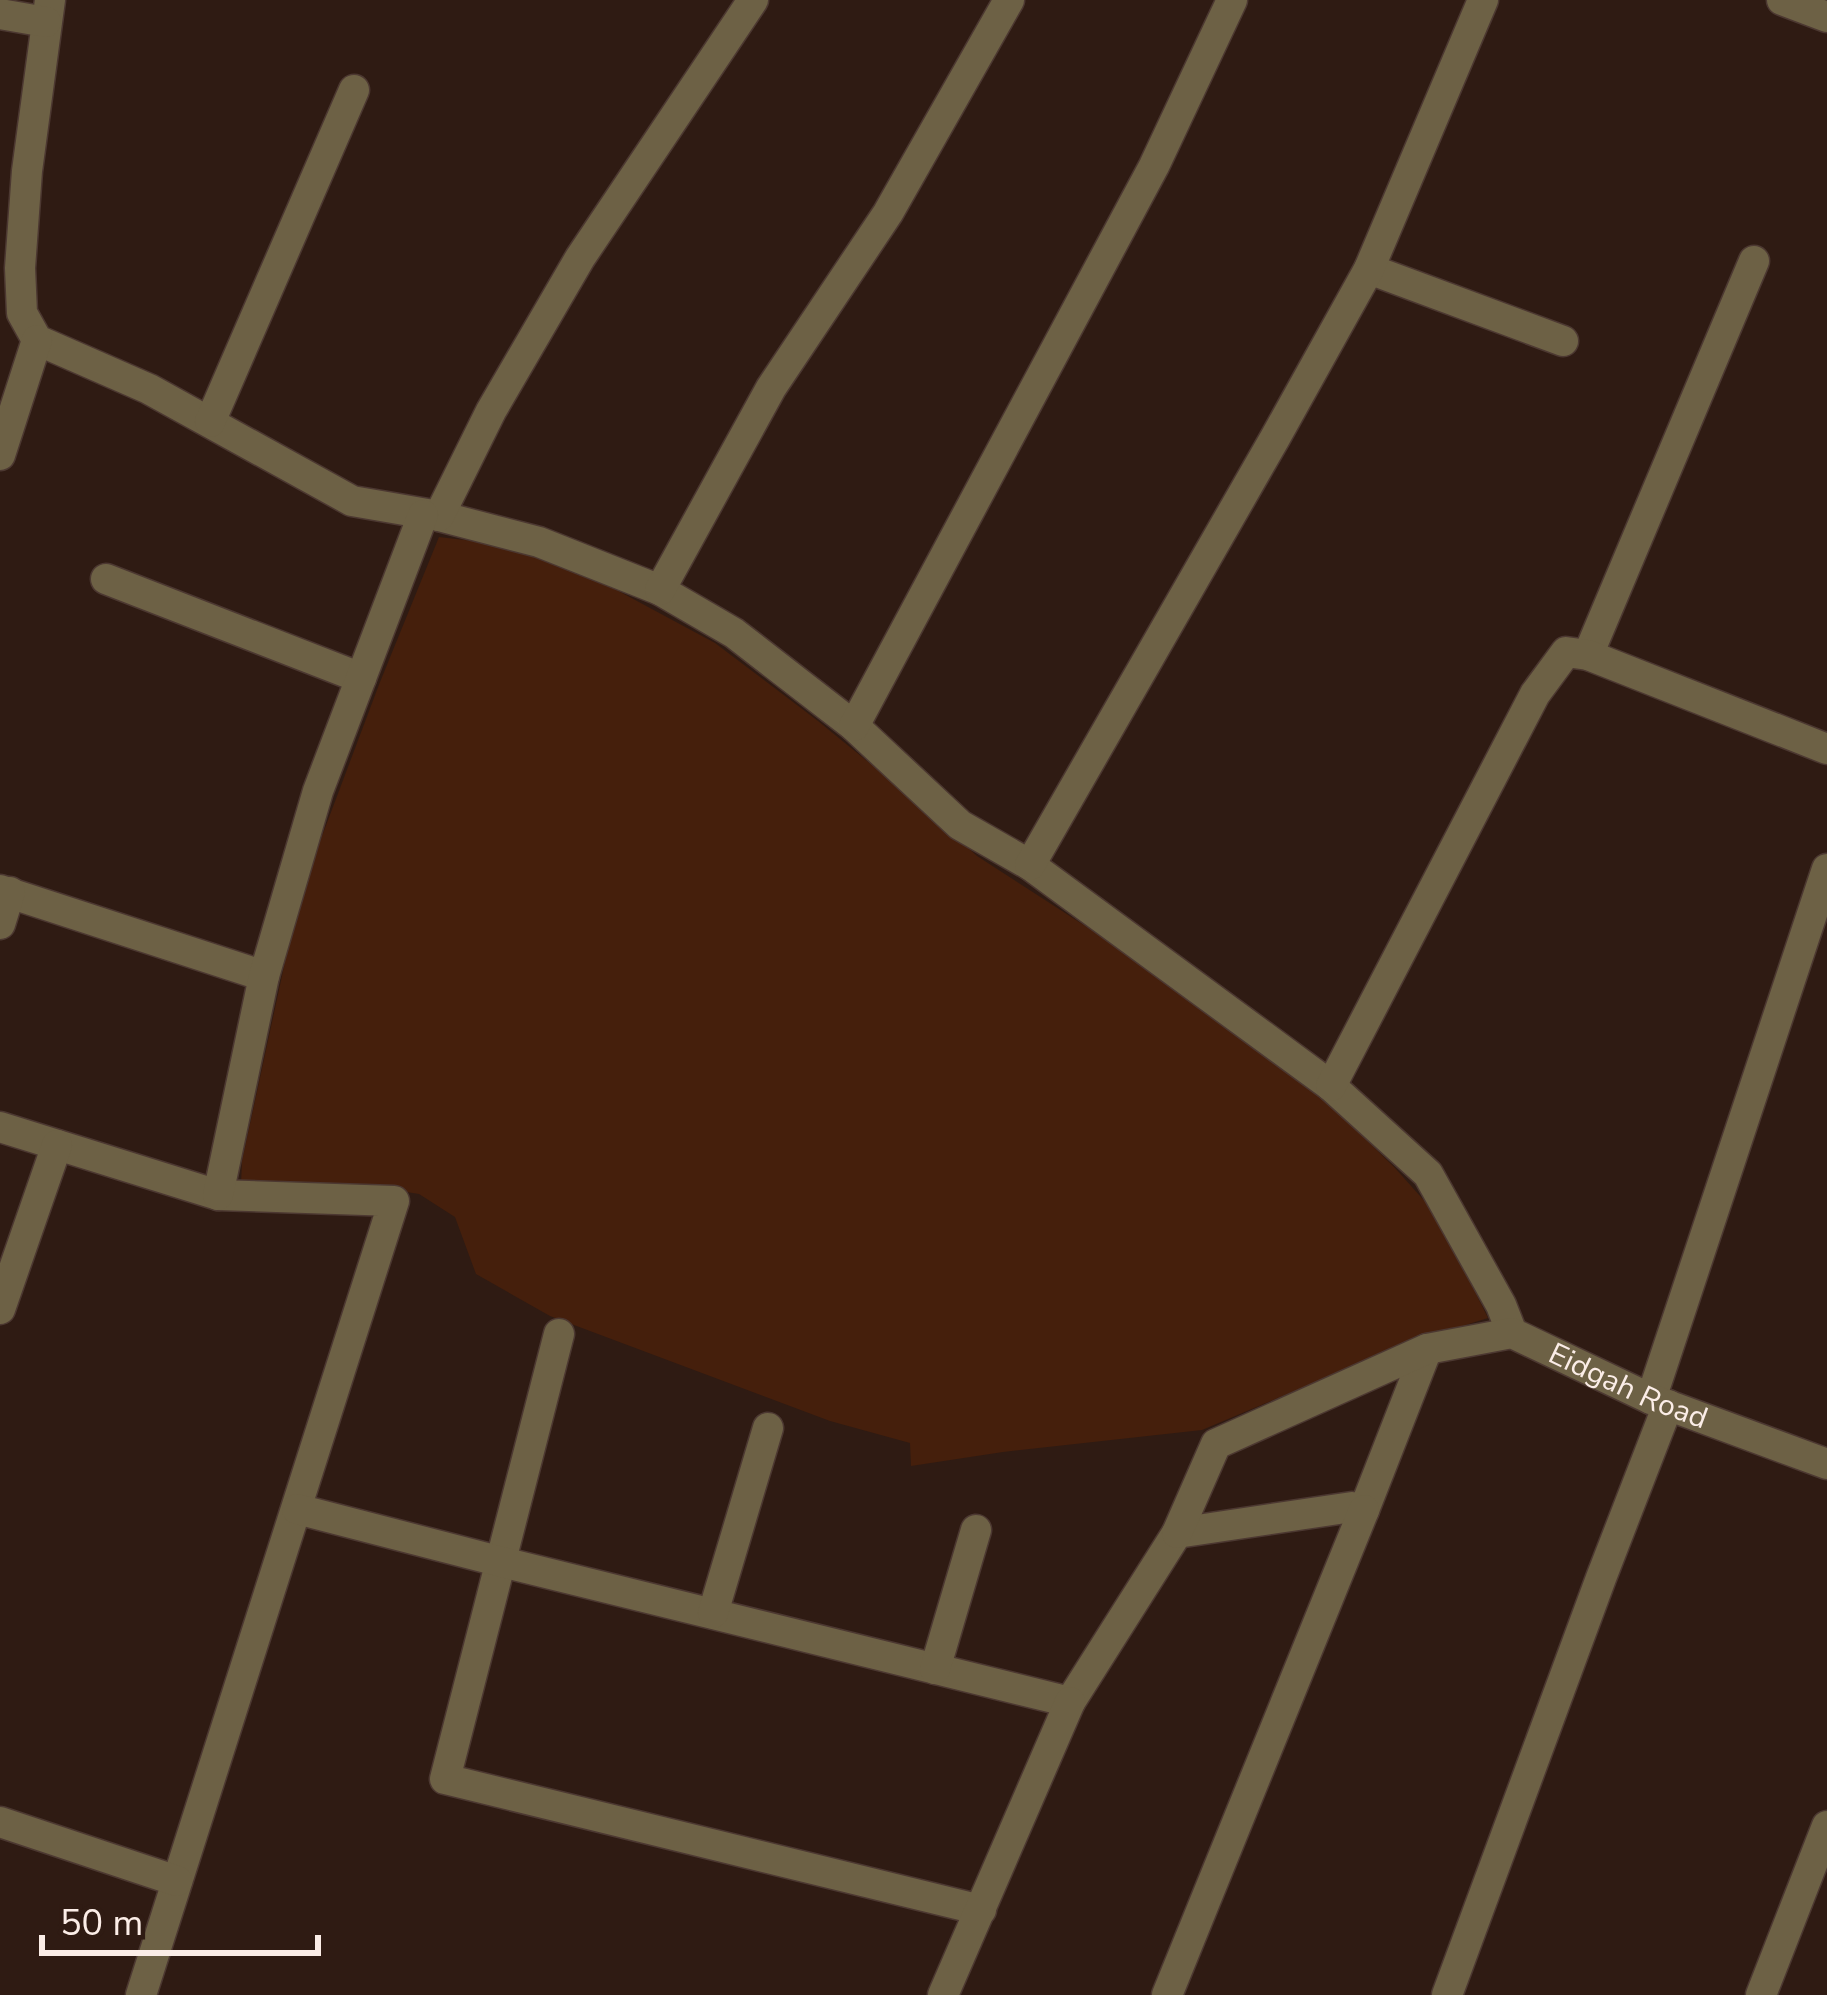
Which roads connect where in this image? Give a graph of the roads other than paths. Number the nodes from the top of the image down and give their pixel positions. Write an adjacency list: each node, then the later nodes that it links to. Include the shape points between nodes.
1 (753, 0): 17 (street, via 580,258)
2 (1009, 0): 19 (street, via 888,213 772,388)
3 (1232, 0): 22 (street, via 1154,166)
4 (1483, 0): 11 (street)
5 (1782, 0): 8 (street)
6 (48, 11): 7 (street); 13 (street, via 20,268 22,313)
7 (0, 14)
8 (1827, 17)
9 (354, 90): 15 (street)
10 (1754, 261): 20 (street)
11 (1369, 269): 14 (street); 24 (street)
12 (0, 319): 13 (street)
13 (34, 334): 15 (street); 16 (street)
14 (1563, 341)
15 (210, 422): 17 (street, via 352,501)
16 (0, 454)
17 (431, 516): 19 (street, via 539,542); 21 (street)
18 (106, 579): 21 (street)
19 (660, 590): 22 (street, via 734,633)
20 (1588, 656): 23 (street); 29 (street, via 1566,652 1535,694)
21 (362, 678): 28 (street, via 318,791)
22 (854, 726): 24 (street, via 960,825)
23 (1827, 748)
24 (1030, 865): 29 (street)
25 (1827, 869): 37 (street)
26 (5, 891): 27 (street); 28 (street)
27 (0, 924)
28 (264, 976): 32 (street)
29 (1331, 1086): 34 (street, via 1428,1174)
30 (0, 1127): 31 (street)
31 (57, 1145): 32 (street); 33 (street)
32 (218, 1195): 40 (street, via 394,1201)
33 (0, 1309)
34 (1512, 1333): 36 (street, Eidgah Road); 37 (street, Eidgah Road)
35 (559, 1334): 44 (street)
36 (1427, 1349): 41 (street); 43 (street, Eidgah Road, via 1216,1444)
37 (1659, 1402): 39 (street, Eidgah Road); 55 (street)
38 (768, 1428): 45 (street)
39 (1827, 1464)
40 (297, 1509): 44 (street); 50 (street)
41 (1364, 1510): 43 (street); 54 (street)
42 (976, 1530): 46 (street)
43 (1178, 1533): 47 (street, Eidgah Road)
44 (502, 1562): 45 (street); 51 (street, via 446,1779)
45 (713, 1613): 46 (street)
46 (935, 1669): 47 (street)
47 (1070, 1702): 51 (street, Eidgah Road)
48 (0, 1822): 50 (street)
49 (1827, 1826): 56 (street)
50 (177, 1881): 52 (street)
51 (980, 1910): 53 (street, Eidgah Road)
52 (141, 1995)
53 (943, 1995)
54 (1167, 1995)
55 (1447, 1995)
56 (1761, 1995)

